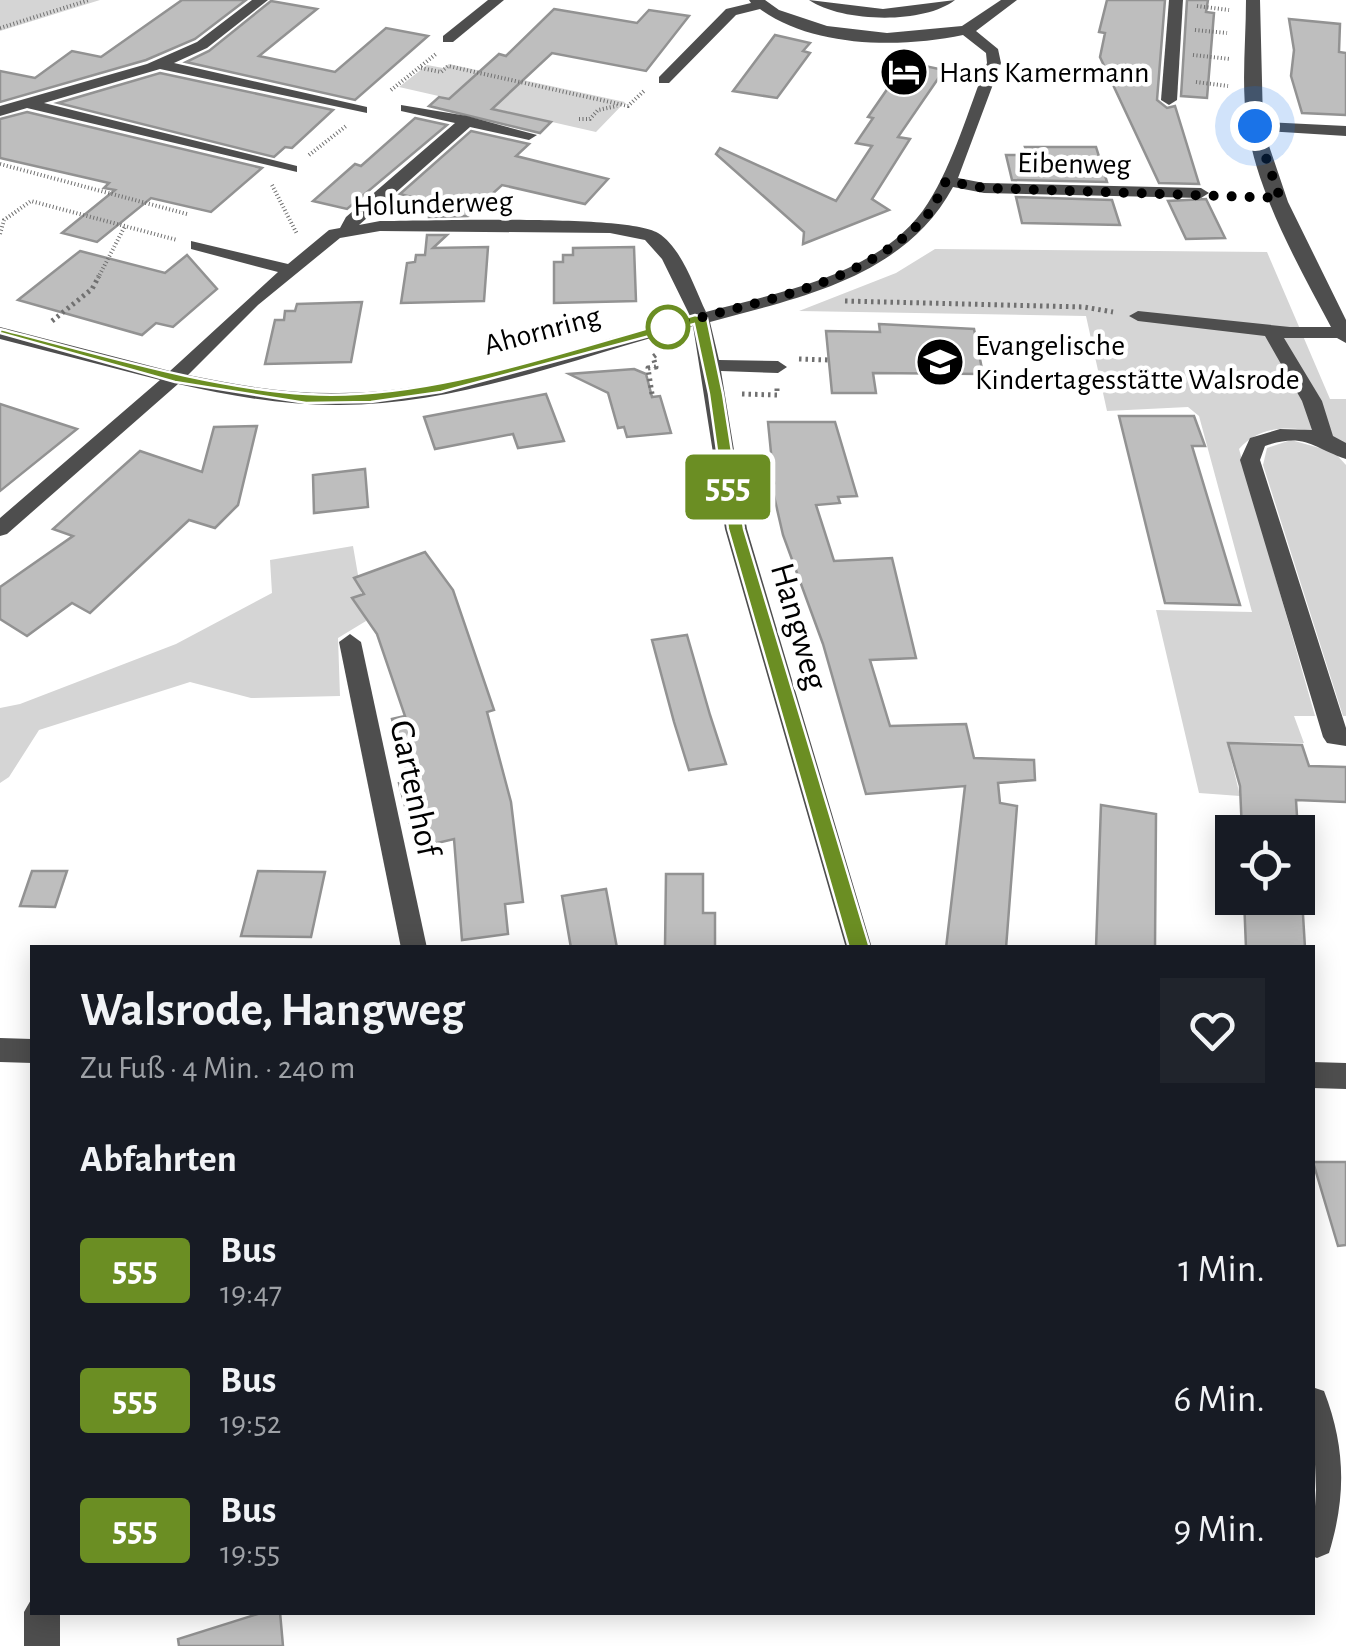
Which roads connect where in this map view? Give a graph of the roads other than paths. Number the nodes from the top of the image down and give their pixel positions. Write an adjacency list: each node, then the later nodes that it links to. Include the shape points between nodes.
1 (261, 0): 11 (street, via 202,44)
2 (498, 0): 10 (street)
3 (816, 0): 4 (street, via 840,9 894,12)
4 (948, 0)
5 (1010, 0): 9 (street)
6 (758, 2): 9 (street, via 829,31 884,36); 12 (street, via 732,12)
7 (1176, 2): 13 (street)
8 (1253, 6): 19 (street)
9 (966, 30): 23 (street, Ahornring, via 986,43 994,63)
10 (448, 39)
11 (158, 64): 14 (street); 16 (street)
12 (664, 80)
13 (1168, 100)
14 (28, 104): 17 (street); 22 (street)
15 (406, 108): 18 (street)
16 (362, 110)
17 (0, 111)
18 (467, 122): 21 (street); 25 (street)
19 (1255, 126): 20 (street); 32 (street, via 1280,198)
20 (1346, 131)
21 (529, 135)
22 (291, 170)
23 (946, 181): 24 (street, Eibenweg, via 984,188); 29 (street, Ahornring, via 925,219 878,257 836,279)
24 (1200, 193)
25 (348, 230): 27 (street, Holunderweg); 29 (street, Holunderweg, via 631,230 662,246)
26 (198, 245): 27 (street)
27 (288, 270): 35 (street, Holunderweg)
28 (1138, 316): 30 (street)
29 (700, 318): 33 (street, Hangweg); 35 (street, Ahornring, via 485,378 371,397 306,399)
30 (1271, 331): 32 (street); 36 (street, via 1312,401)
31 (0, 333): 35 (street, Ahornring)
32 (1345, 334)
33 (711, 365): 34 (street); 42 (street, Hangweg, via 736,529)
34 (778, 368)
35 (175, 377): 38 (street, Holunderweg)
36 (1324, 440): 37 (street); 40 (street, via 1274,436 1257,442 1250,460 1334,737)
37 (1346, 453)
38 (0, 529)
39 (350, 642): 41 (street, Gartenhof)
40 (1346, 737)
41 (413, 945)
42 (859, 945)
43 (0, 1050): 44 (street)
44 (30, 1051)
45 (1315, 1075): 46 (street)
46 (1346, 1076)
47 (1315, 1415): 48 (street, via 1333,1490)
48 (1316, 1541)
49 (42, 1615): 50 (street)
50 (42, 1646)

